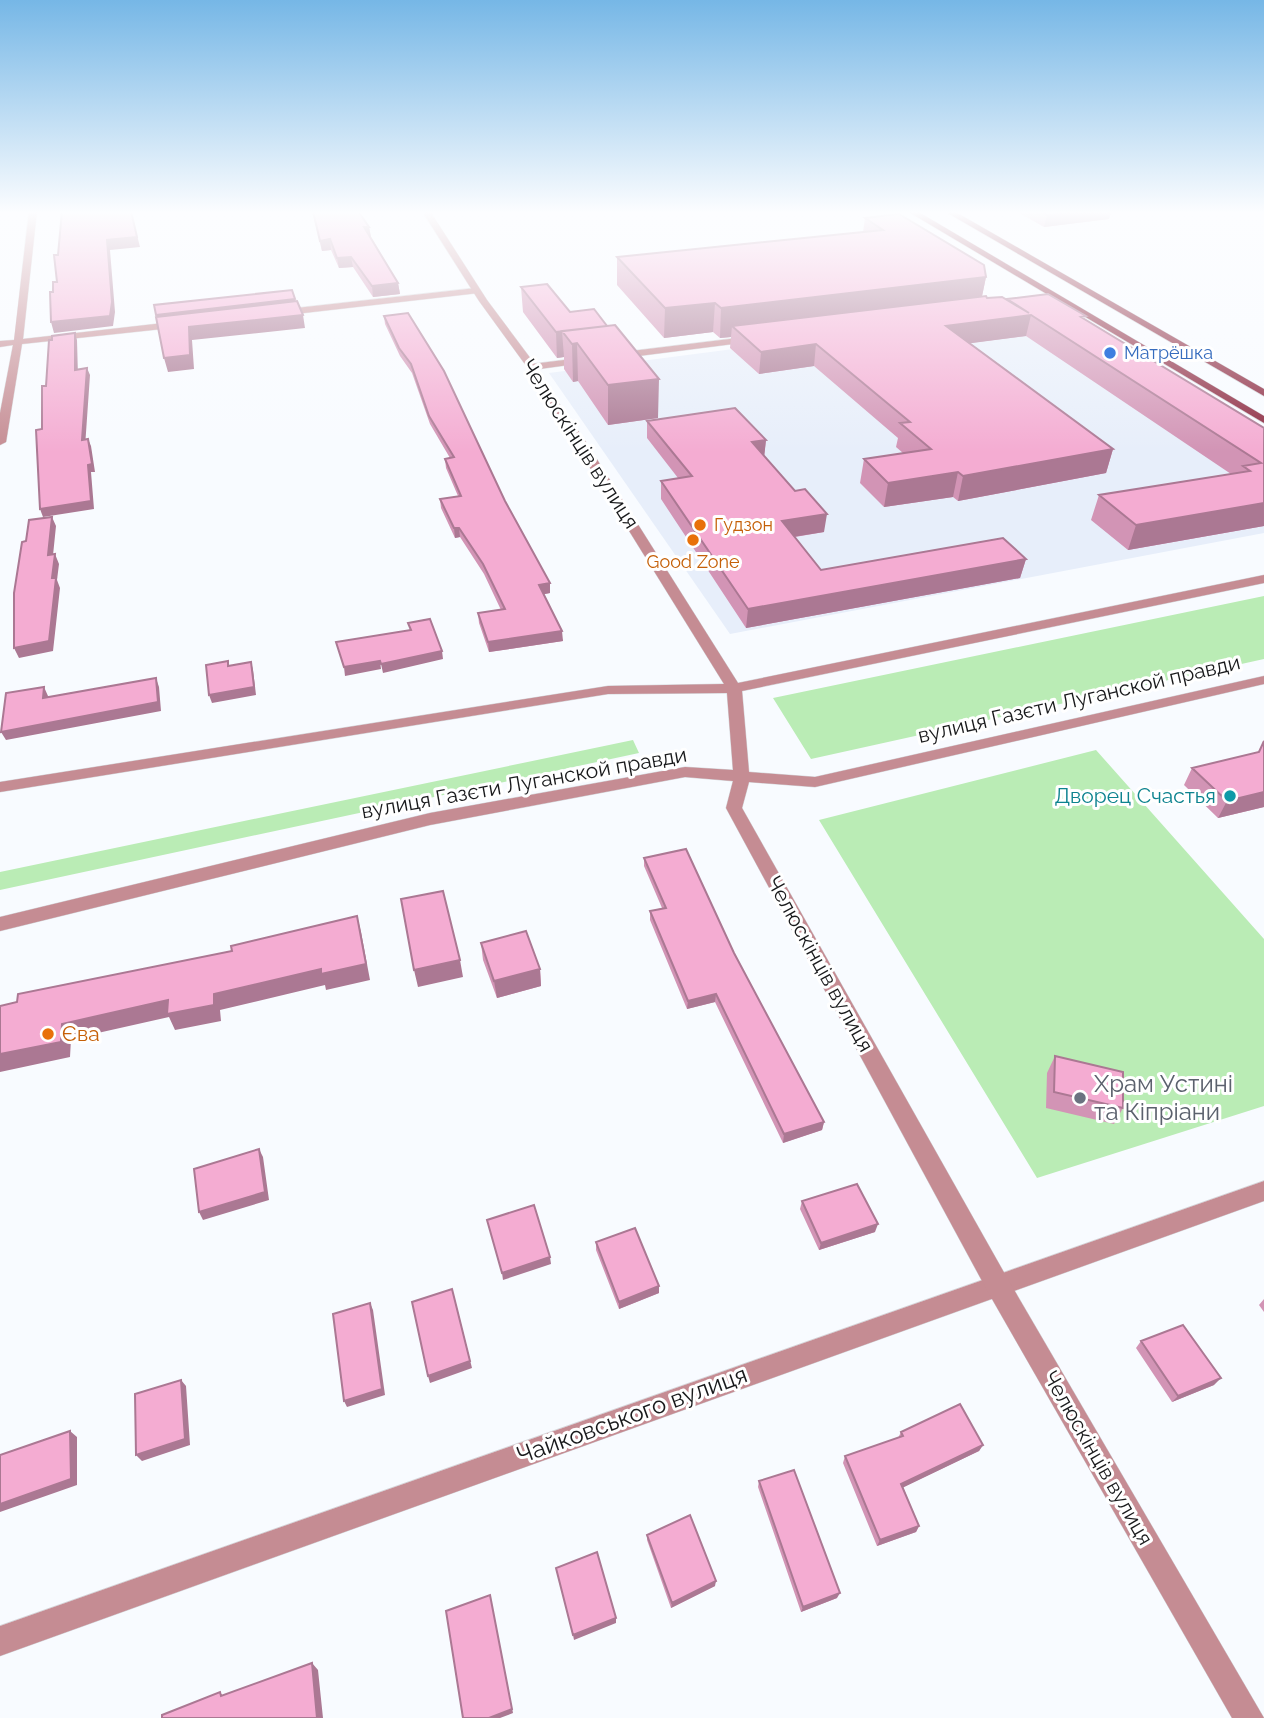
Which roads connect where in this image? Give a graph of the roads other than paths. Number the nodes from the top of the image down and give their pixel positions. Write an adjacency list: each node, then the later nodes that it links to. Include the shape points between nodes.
1 (24, 291): 11 (street)
2 (474, 291): 8 (street)
3 (476, 291): 13 (street, Челюскінців вулиця)
4 (1048, 291): 6 (main road)
5 (1087, 291): 14 (main road)
6 (1065, 301): 7 (street); 15 (main road)
7 (1051, 303)
8 (268, 314)
9 (198, 322): 11 (street)
10 (766, 338): 13 (street)
11 (18, 342): 12 (street); 16 (street)
12 (0, 344)
13 (532, 367): 19 (street, Челюскінців вулиця)
14 (1264, 393)
15 (1264, 420)
16 (0, 442)
17 (1264, 579): 19 (street)
18 (1264, 680): 20 (street, вулиця Газєти Луганской правди, via 815,782)
19 (734, 688): 20 (street, Челюскінців вулиця); 21 (street, via 608,690)
20 (742, 779): 22 (street, вулиця Газєти Луганской правди, via 685,772 430,819); 24 (street, Челюскінців вулиця, via 734,808)
21 (0, 787)
22 (0, 924)
23 (1264, 1191): 24 (street, Чайковського вулиця)
24 (997, 1284): 25 (street, Чайковського вулиця); 26 (street, Челюскінців вулиця)
25 (0, 1642)
26 (1249, 1718)

